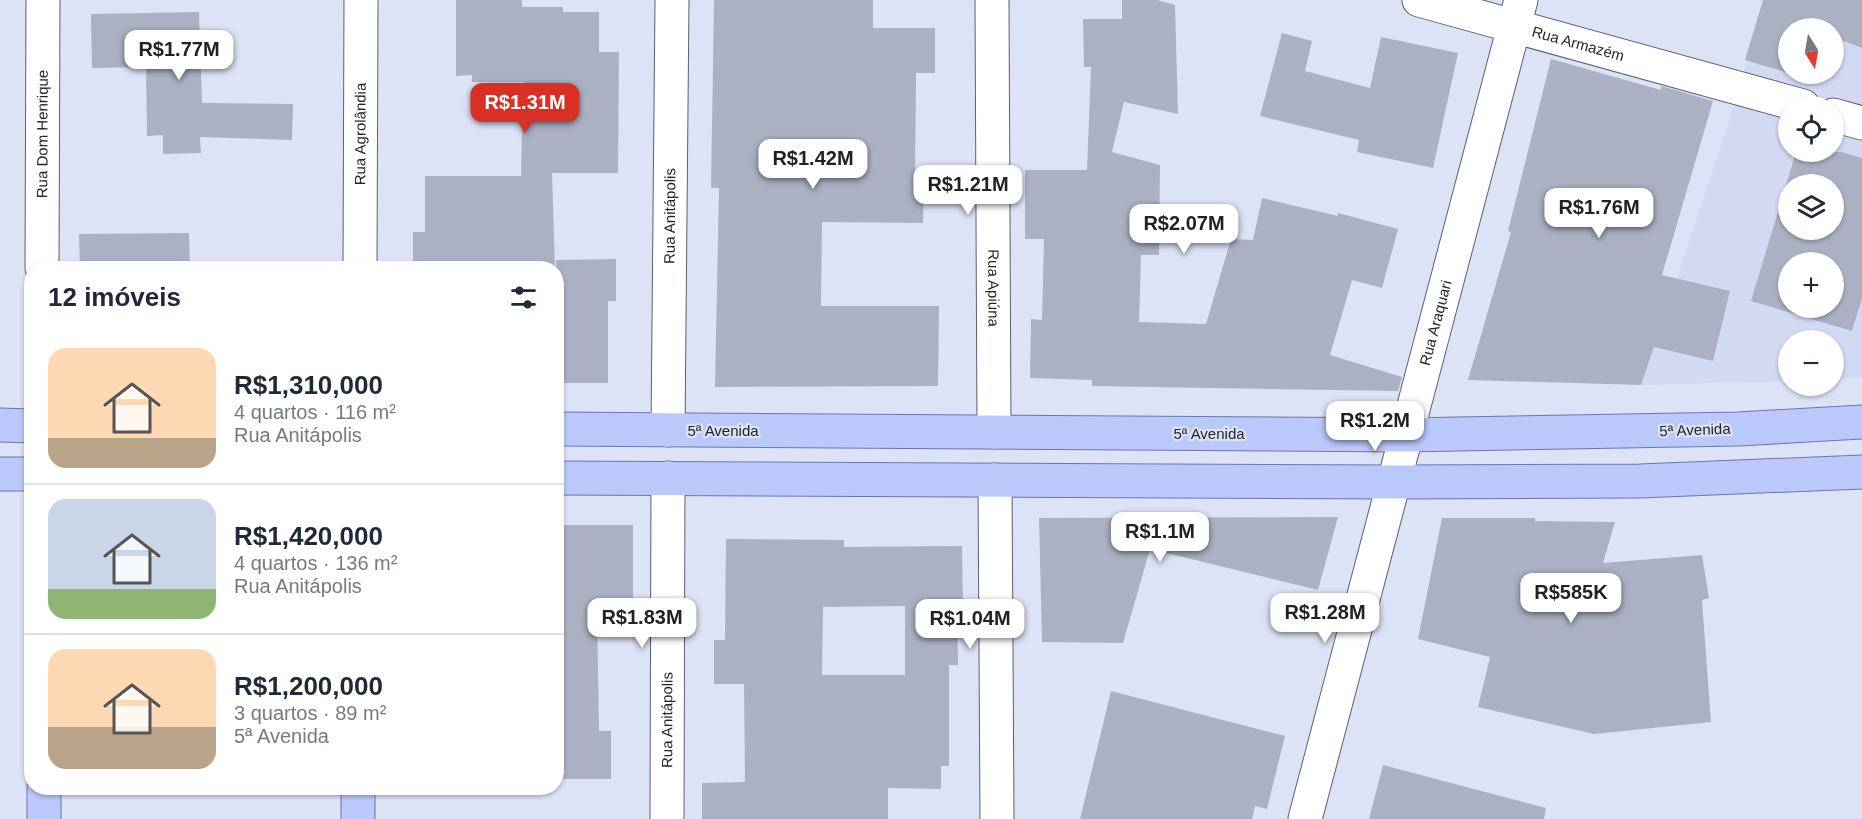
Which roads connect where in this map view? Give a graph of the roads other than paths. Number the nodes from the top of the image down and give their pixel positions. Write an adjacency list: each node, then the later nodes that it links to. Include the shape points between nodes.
1 (43, 0): 10 (street, Rua Dom Henrique)
2 (361, 0): 11 (street, Rua Agrolândia)
3 (672, 0): 16 (street, Rua Anitápolis)
4 (992, 0): 17 (street, Rua Apiúna)
5 (1419, 0): 6 (street, Rua Armazém)
6 (1517, 14): 7 (street, Rua Armazém); 18 (street, Rua Araquari)
7 (1778, 99)
8 (1844, 118): 9 (street)
9 (1862, 123)
10 (42, 261)
11 (360, 261)
12 (1862, 422): 18 (main road, 5ª Avenida, via 1738,429)
13 (0, 425): 14 (main road)
14 (24, 426)
15 (564, 429): 16 (main road, 5ª Avenida)
16 (668, 430): 17 (main road, 5ª Avenida)
17 (994, 432): 18 (main road, 5ª Avenida)
18 (1406, 435): 25 (street, Rua Araquari)
19 (1862, 472): 25 (main road, via 1640,481)
20 (0, 474): 21 (main road)
21 (24, 474)
22 (564, 478): 23 (main road)
23 (668, 478): 24 (main road); 30 (street, Rua Anitápolis)
24 (995, 480): 25 (main road); 31 (street)
25 (1394, 482): 32 (street, Rua Araquari)
26 (44, 795): 28 (main road)
27 (358, 795): 29 (main road)
28 (44, 819)
29 (358, 819)
30 (667, 819)
31 (997, 819)
32 (1305, 819)

